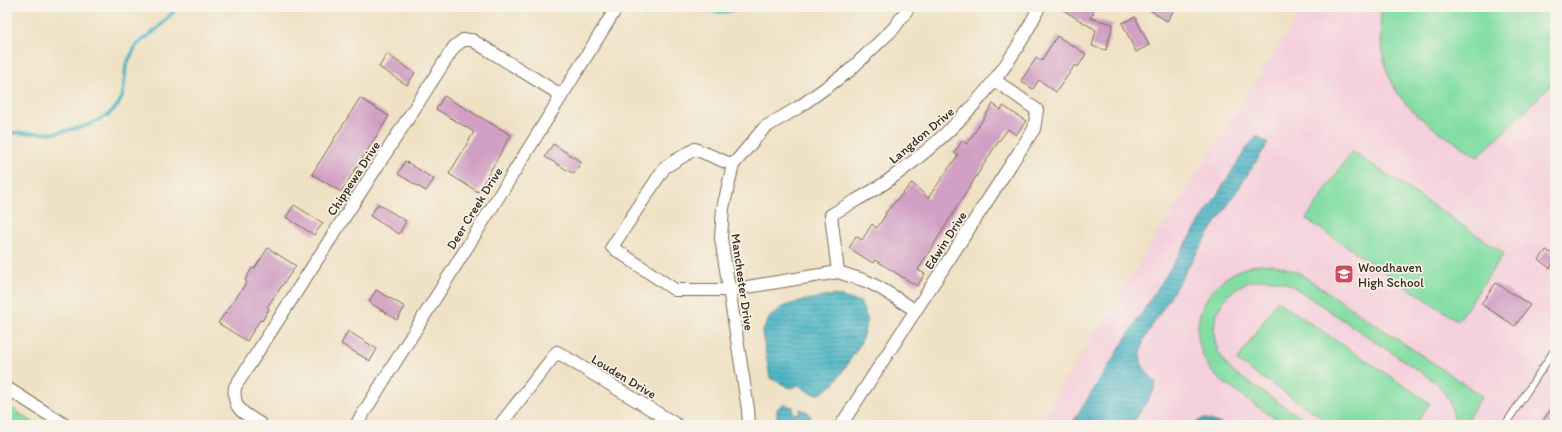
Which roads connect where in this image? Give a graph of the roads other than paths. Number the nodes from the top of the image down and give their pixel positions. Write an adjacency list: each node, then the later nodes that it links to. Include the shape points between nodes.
1 (617, 7): 5 (street, Deer Creek Drive)
2 (908, 7): 6 (street, Manchester Drive, via 894,28 849,71 799,107 764,128)
3 (1039, 7): 4 (street, Langdon Drive)
4 (996, 81): 7 (street, Langdon Drive, via 955,126 888,181 831,215); 9 (street, Edwin Drive, via 1037,110 1034,129)
5 (561, 95): 13 (street, Chippewa Drive, via 472,40 463,40 454,47 235,387 234,398 239,409); 14 (street, Deer Creek Drive)
6 (733, 165): 8 (street, Manchester Drive, via 723,208 721,238); 8 (street, via 695,149 665,167 612,246 675,290)
7 (838, 272): 8 (street); 9 (street, via 866,281)
8 (729, 290): 17 (street, Manchester Drive)
9 (915, 310): 18 (street, Edwin Drive)
10 (1555, 349): 19 (lane)
11 (7, 388): 12 (street)
12 (64, 425)
13 (262, 425)
14 (356, 425)
15 (500, 425): 16 (street, Louden Drive, via 557,352)
16 (677, 425)
17 (749, 425)
18 (841, 425)
19 (1505, 425)

